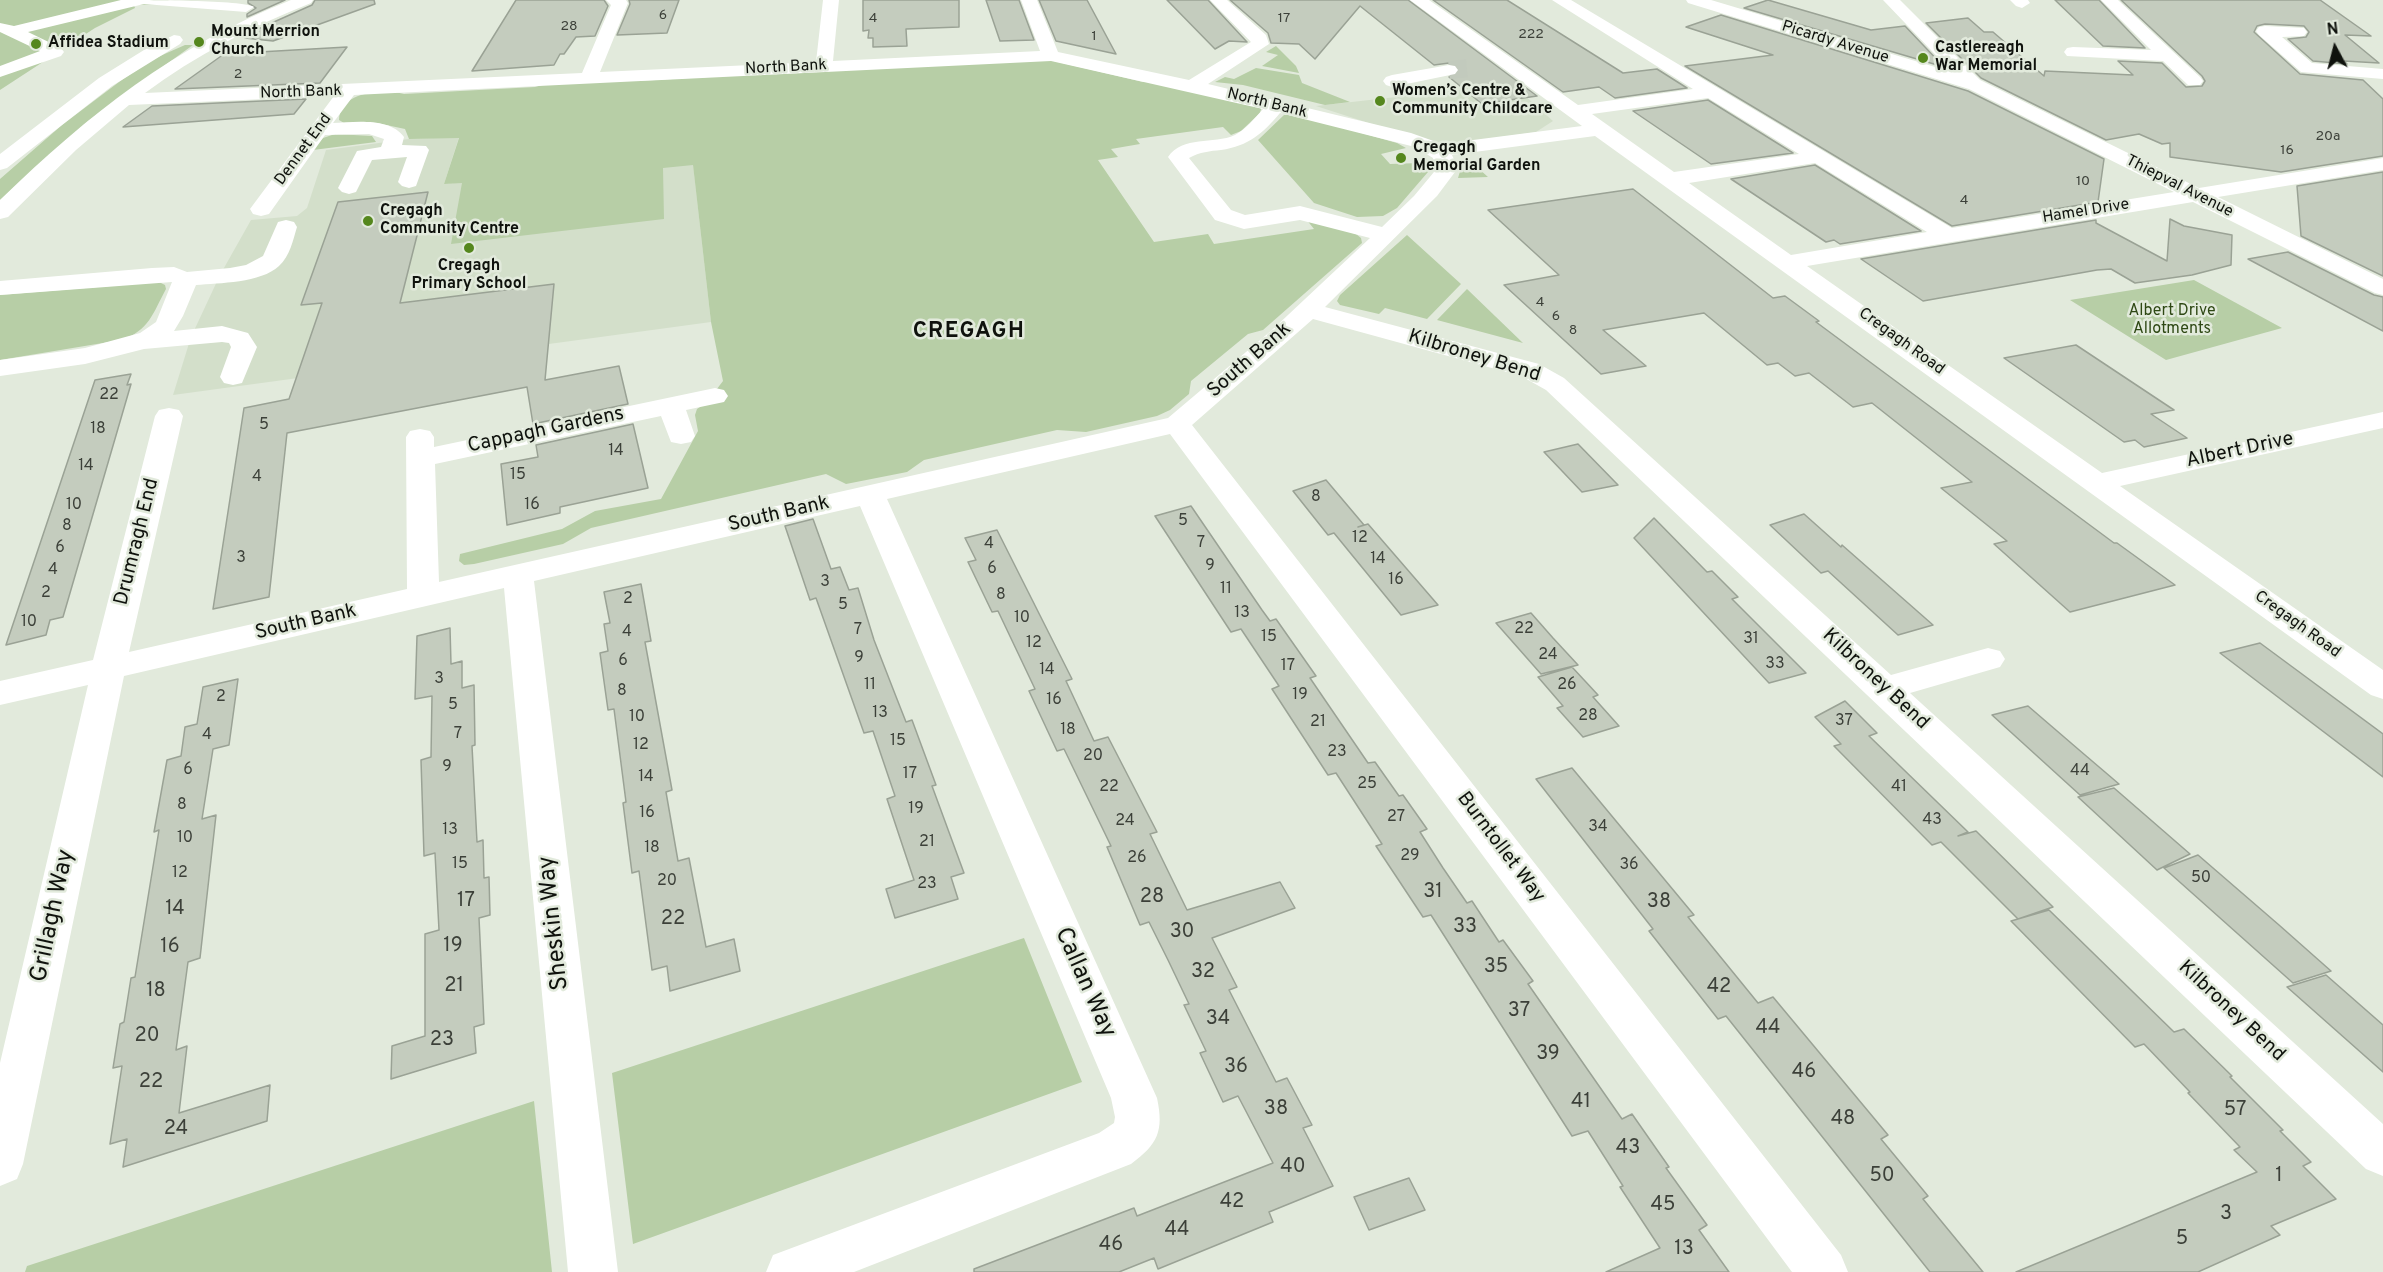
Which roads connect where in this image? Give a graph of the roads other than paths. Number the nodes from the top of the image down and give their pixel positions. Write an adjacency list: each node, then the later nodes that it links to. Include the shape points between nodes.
1 (141, 0): 17 (street)
2 (147, 0): 15 (street)
3 (265, 0): 15 (street)
4 (304, 0): 38 (street, via 203,45)
5 (614, 0): 31 (street, via 620,3)
6 (831, 0): 26 (street)
7 (1029, 0): 22 (street)
8 (1218, 0): 35 (street, via 1260,39 1260,44)
9 (1419, 0): 10 (street); 24 (street, Cregagh Road)
10 (1424, 0)
11 (1560, 0): 37 (street)
12 (1694, 0): 34 (street, Picardy Avenue)
13 (1891, 0): 34 (street)
14 (2109, 0): 23 (street)
15 (246, 7): 16 (street)
16 (209, 23)
17 (7, 28): 29 (street, via 55,52)
18 (190, 31): 46 (street, via 80,100)
19 (2298, 32): 30 (street, via 2265,31 2307,68)
20 (2060, 39): 21 (street)
21 (2073, 52): 23 (street); 25 (street)
22 (1051, 56): 26 (street, North Bank); 35 (street, North Bank)
23 (2168, 56): 33 (street)
24 (1508, 63): 27 (street); 40 (street, Cregagh Road)
25 (2089, 65)
26 (824, 66): 31 (street, North Bank)
27 (1480, 66)
28 (1449, 70): 32 (street)
29 (0, 72)
30 (2383, 74)
31 (588, 78): 36 (street, North Bank)
32 (1392, 81)
33 (2194, 81)
34 (1976, 85): 51 (street, Thiepval Avenue)
35 (1192, 86): 39 (street, North Bank)
36 (347, 91): 38 (street, North Bank); 42 (street, Dennet End)
37 (1710, 92): 40 (street); 45 (street)
38 (123, 100): 54 (street, via 72,142)
39 (1275, 106): 43 (street, North Bank, via 1404,137); 57 (street, via 1237,141 1187,148 1178,157 1223,215 1244,222 1300,213)
40 (1576, 111): 41 (street, Cregagh Road)
41 (1601, 129): 43 (street); 48 (street, Cregagh Road)
42 (318, 130): 44 (street, via 384,131 394,137); 53 (street, Dennet End)
43 (1438, 151): 57 (street, South Bank, via 1444,158 1443,174)
44 (390, 153): 49 (street, via 419,150); 50 (street, via 364,155)
45 (1817, 157): 48 (street); 58 (street)
46 (0, 164)
47 (2383, 164): 51 (street, Hamel Drive)
48 (1672, 179): 59 (street, Cregagh Road)
49 (409, 182)
50 (349, 188)
51 (2194, 195): 55 (street, Hamel Drive); 62 (street, Thiepval Avenue)
52 (2026, 200): 55 (street)
53 (261, 209)
54 (0, 212)
55 (2057, 217): 58 (street, Hamel Drive)
56 (286, 227): 60 (street, via 276,254 263,266)
57 (1386, 235): 63 (street, South Bank)
58 (1949, 236): 59 (street, Hamel Drive)
59 (1788, 262): 73 (street, Cregagh Road)
60 (184, 279): 61 (street, via 174,274); 64 (street, via 162,330)
61 (0, 288)
62 (2383, 288)
63 (1308, 310): 71 (street, South Bank); 80 (street, Kilbroney Bend, via 1545,377)
64 (145, 342): 65 (street); 66 (street, via 222,334 240,338 244,346)
65 (0, 368)
66 (233, 376)
67 (715, 396): 68 (street, Cappagh Gardens)
68 (671, 405): 72 (street); 76 (street, Cappagh Gardens, via 421,448)
69 (169, 417): 78 (street, Drumragh End)
70 (2383, 420): 73 (street, Albert Drive)
71 (1177, 424): 74 (street, South Bank); 86 (street, Burntollet Way)
72 (681, 436)
73 (2098, 483): 79 (street, Cregagh Road)
74 (870, 494): 75 (street, South Bank); 85 (street, Callan Way, via 1134,1098 1138,1117 1134,1135 1115,1149)
75 (518, 575): 76 (street, South Bank); 84 (street, Sheskin Way)
76 (423, 596): 78 (street, South Bank)
77 (1988, 659): 80 (street)
78 (108, 669): 81 (street, South Bank); 83 (street, Grillagh Way)
79 (2383, 687)
80 (1884, 689): 82 (street, Kilbroney Bend)
81 (0, 693)
82 (2383, 1154)
83 (0, 1164)
84 (592, 1272)
85 (791, 1272)
86 (1823, 1272)

